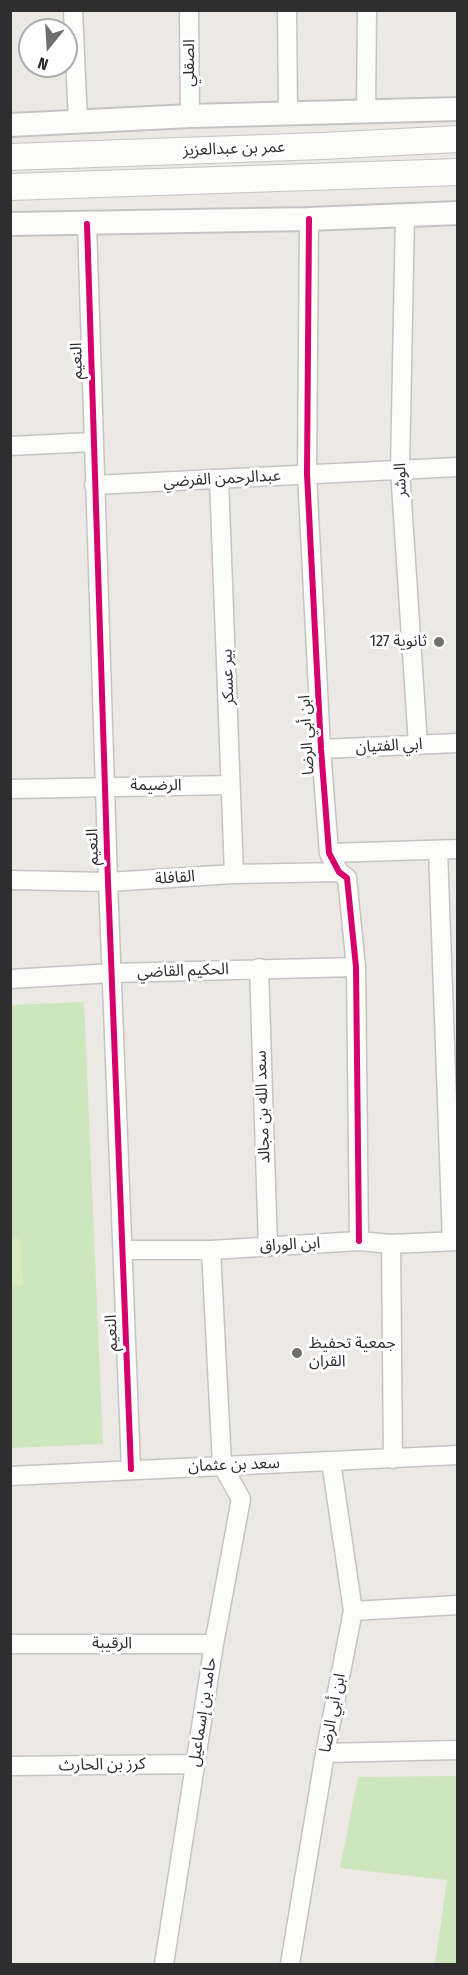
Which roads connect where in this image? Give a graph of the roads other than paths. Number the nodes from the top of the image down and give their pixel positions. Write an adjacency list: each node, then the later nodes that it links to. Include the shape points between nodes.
1 (72, 10): 9 (street)
2 (189, 10): 8 (street, الصقلي)
3 (287, 10): 7 (street)
4 (367, 10): 6 (street)
5 (458, 109): 6 (street, عمر بن عبدالعزيز)
6 (366, 112): 7 (street, عمر بن عبدالعزيز)
7 (288, 115): 8 (street, عمر بن عبدالعزيز)
8 (190, 116): 9 (street, عمر بن عبدالعزيز)
9 (78, 122): 10 (street, عمر بن عبدالعزيز)
10 (10, 124)
11 (458, 139): 12 (main road, عمر بن عبدالعزيز)
12 (10, 157)
13 (458, 172): 14 (main road, عمر بن عبدالعزيز)
14 (10, 187)
15 (458, 213): 16 (street)
16 (405, 214): 17 (street); 23 (street, الوشر)
17 (309, 219): 19 (street); 24 (street, ابن أبي الرضا)
18 (10, 224): 19 (street)
19 (87, 224): 20 (street, النعيم)
20 (92, 442): 21 (street); 26 (street, النعيم)
21 (10, 446)
22 (458, 467): 23 (street, عبدالرحمن الفرضي)
23 (400, 470): 24 (street, عبدالرحمن الفرضي); 28 (street, الوشر)
24 (307, 474): 25 (street, عبدالرحمن الفرضي); 29 (street, ابن أبي الرضا)
25 (219, 479): 26 (street, عبدالرحمن الفرضي); 30 (street, بير عسكر)
26 (94, 485): 31 (street, النعيم)
27 (458, 743): 28 (street, ابي الفتيان)
28 (418, 745): 29 (street, ابي الفتيان)
29 (321, 749): 35 (street, ابن أبي الرضا)
30 (230, 785): 31 (street, الرضيمة); 37 (street, بير عسكر)
31 (105, 786): 32 (street, الرضيمة); 39 (street, النعيم)
32 (10, 789)
33 (458, 849): 34 (street)
34 (438, 850): 35 (street); 40 (street)
35 (329, 853): 36 (street, ابن أبي الرضا)
36 (339, 872): 37 (street, القافلة); 41 (street, ابن أبي الرضا, via 347,878)
37 (234, 874): 39 (street, القافلة)
38 (10, 880): 39 (street, القافلة)
39 (108, 882): 43 (street, النعيم)
40 (450, 928): 46 (street)
41 (356, 967): 42 (street, الحكيم القاضي); 45 (street, ابن أبي الرضا)
42 (258, 968): 43 (street, الحكيم القاضي); 48 (street, سعد الله بن مجالد)
43 (113, 973): 44 (street, الحكيم القاضي); 49 (street, النعيم)
44 (10, 979)
45 (359, 1241): 47 (street, ابن الوراق); 48 (street, ابن الوراق)
46 (455, 1241): 47 (street, ابن الوراق)
47 (391, 1244): 52 (street)
48 (268, 1247): 50 (street, ابن الوراق)
49 (123, 1250): 50 (street, ابن الوراق); 55 (street, النعيم)
50 (211, 1250): 54 (street)
51 (458, 1455): 52 (street, سعد بن عثمان)
52 (393, 1459): 53 (street, سعد بن عثمان)
53 (331, 1461): 54 (street, سعد بن عثمان); 58 (street, ابن أبي الرضا)
54 (222, 1465): 55 (street, سعد بن عثمان); 60 (street, حامد بن إسماعيل, via 241,1499)
55 (131, 1469): 56 (street, سعد بن عثمان)
56 (10, 1476)
57 (458, 1605): 58 (street)
58 (353, 1611): 62 (street, ابن أبي الرضا)
59 (10, 1644): 60 (street, الرقيبة)
60 (214, 1644): 63 (street, حامد بن إسماعيل)
61 (458, 1750): 62 (street)
62 (325, 1753): 66 (street, ابن أبي الرضا)
63 (194, 1764): 64 (street, كرز بن الحارث); 65 (street, حامد بن إسماعيل)
64 (10, 1766)
65 (164, 1965)
66 (290, 1965)

